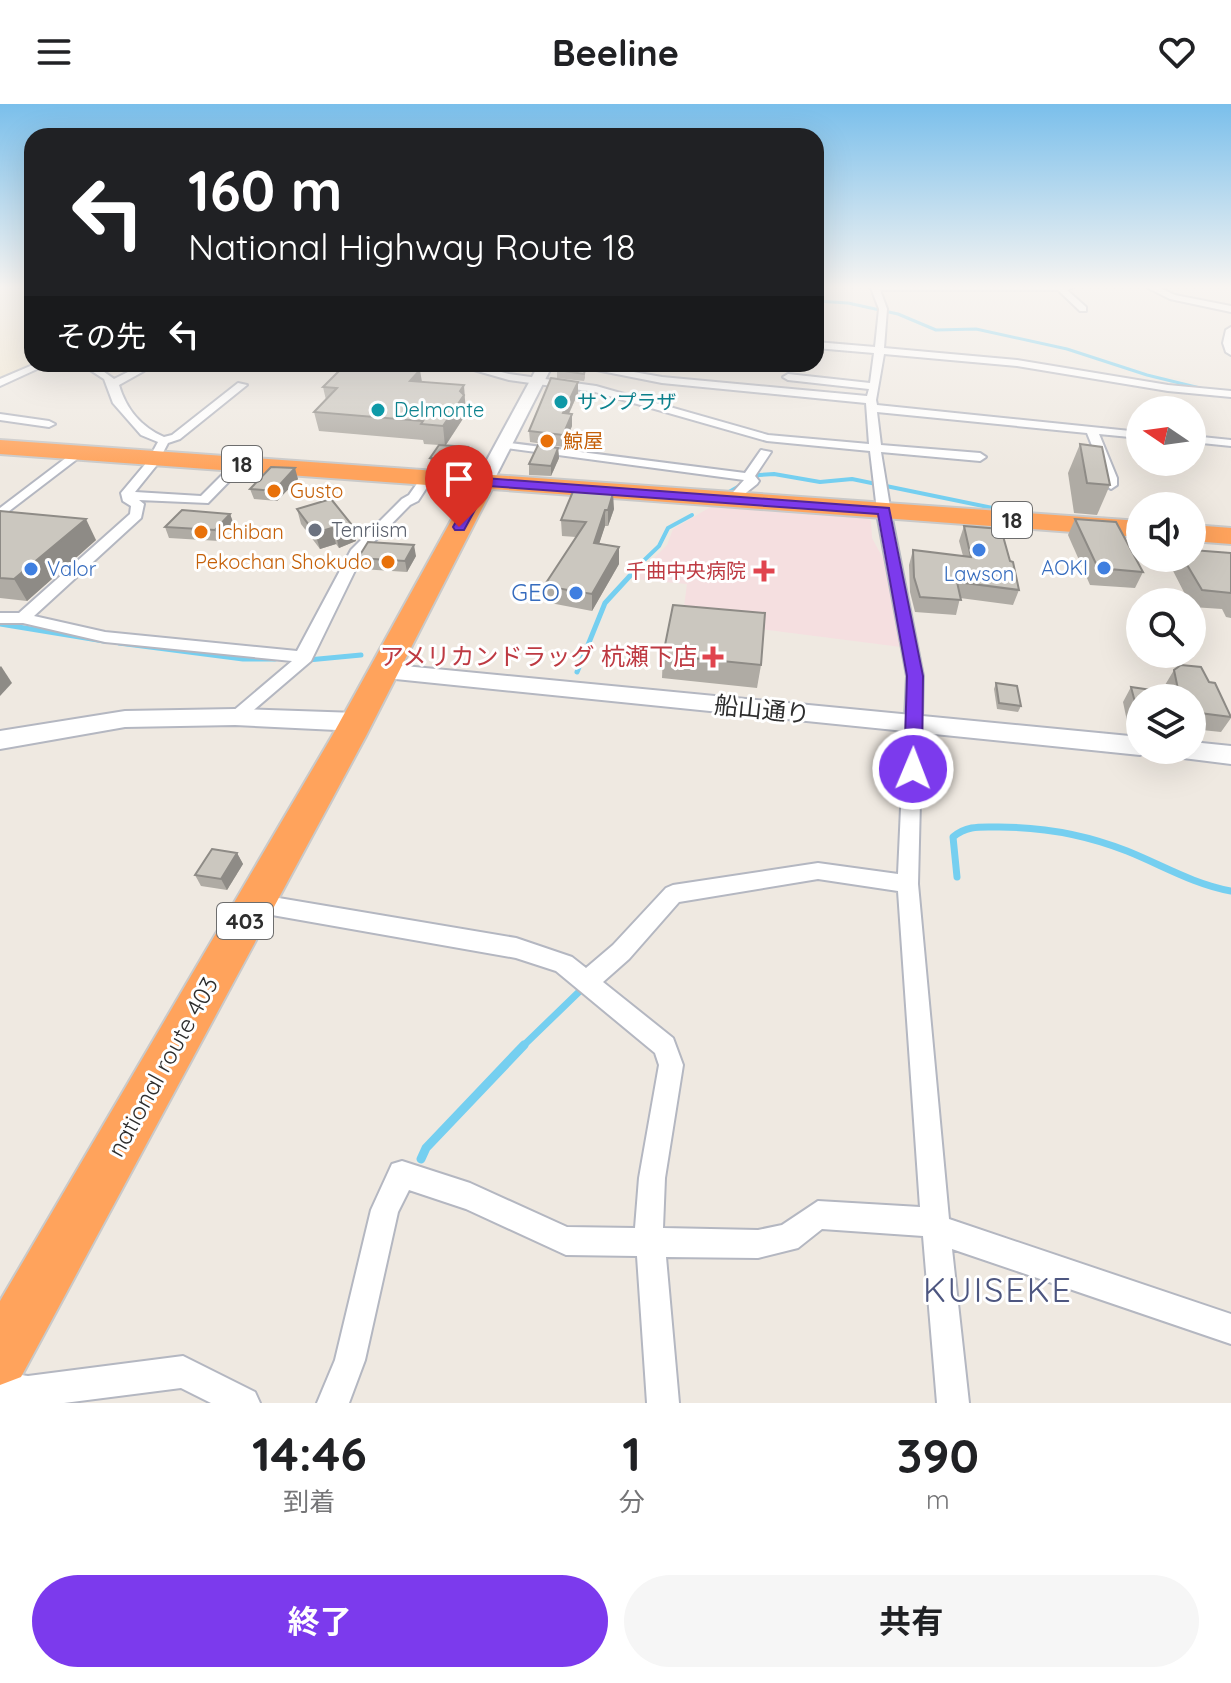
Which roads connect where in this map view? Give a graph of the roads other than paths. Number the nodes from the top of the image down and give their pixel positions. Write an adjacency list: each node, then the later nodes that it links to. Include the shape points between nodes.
1 (854, 349): 2 (street)
2 (879, 351): 14 (street); 15 (street, via 1017,363)
3 (25, 372): 11 (street)
4 (100, 372): 12 (street)
5 (135, 372): 12 (street)
6 (481, 372): 10 (street)
7 (542, 372): 10 (street)
8 (616, 372): 16 (street)
9 (788, 377): 14 (street)
10 (537, 381): 23 (street); 25 (street, via 596,389 767,438)
11 (0, 383)
12 (113, 384): 26 (street, via 118,403)
13 (242, 385): 26 (street)
14 (874, 386): 16 (street)
15 (1231, 394)
16 (871, 404): 19 (street); 25 (street)
17 (0, 417): 18 (street)
18 (49, 424)
19 (1092, 432): 20 (street); 34 (street)
20 (1126, 434)
21 (1206, 440): 22 (street)
22 (1231, 443)
23 (503, 445): 32 (street); 33 (street)
24 (0, 447): 28 (highway, 18)
25 (875, 447): 29 (street); 35 (street)
26 (159, 450): 28 (highway, 18); 30 (highway, 18); 36 (street)
27 (765, 452): 32 (street)
28 (79, 453): 38 (street)
29 (980, 457)
30 (240, 464): 31 (highway, 18); 36 (street, via 204,500)
31 (427, 478): 33 (highway, 18); 44 (street, via 414,498 358,550)
32 (750, 479): 37 (street)
33 (484, 482): 37 (highway, 18); 45 (highway, national route 403 / 403)
34 (1111, 485)
35 (882, 493): 37 (highway, 18); 39 (highway, 18); 48 (street, via 912,651)
36 (127, 495): 43 (street, via 138,504 136,515)
37 (732, 500)
38 (0, 514)
39 (1126, 527)
40 (1206, 534): 41 (highway)
41 (1231, 536)
42 (0, 618): 43 (street)
43 (23, 618): 44 (street, via 105,637)
44 (305, 657): 46 (street)
45 (384, 672): 47 (highway, national route 403 / 403); 48 (street, 船山通り)
46 (235, 717): 47 (street); 49 (street, via 125,719)
47 (357, 722): 54 (highway, national route 403 / 403)
48 (913, 724): 50 (street, 船山通り); 53 (street)
49 (0, 740)
50 (1126, 745)
51 (1206, 753): 52 (street)
52 (1231, 755)
53 (908, 884): 55 (street, via 818,871 673,894); 56 (street)
54 (255, 903): 55 (street, via 516,948 564,964); 59 (highway, national route 403 / 403)
55 (587, 981): 57 (street, via 664,1046 671,1065 652,1178)
56 (935, 1229): 57 (street, via 919,1220 818,1215 788,1238 758,1244); 58 (street); 64 (street)
57 (652, 1243): 62 (street, via 566,1241 470,1197 402,1174 385,1210 350,1360); 63 (street)
58 (1231, 1329)
59 (0, 1356)
60 (0, 1388): 61 (street, via 28,1392 183,1372)
61 (244, 1403)
62 (333, 1403)
63 (663, 1403)
64 (953, 1403)

